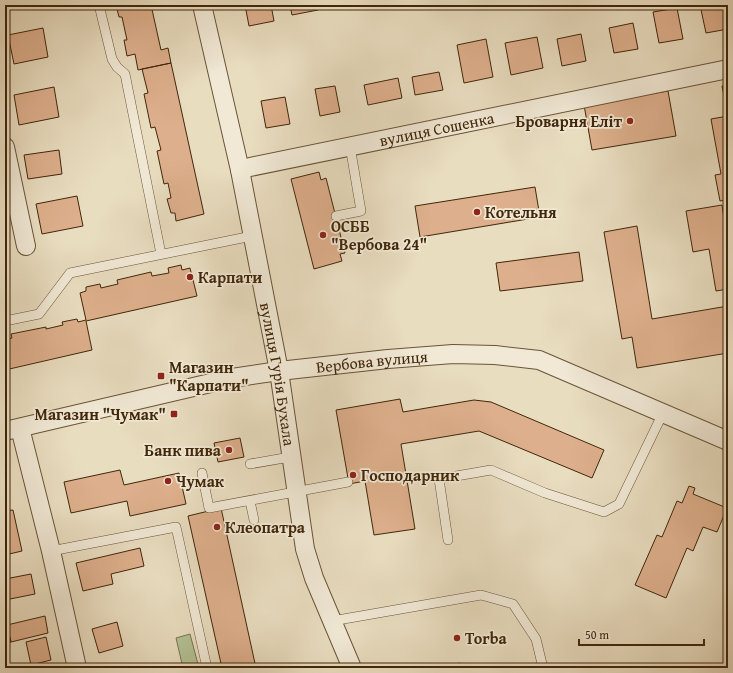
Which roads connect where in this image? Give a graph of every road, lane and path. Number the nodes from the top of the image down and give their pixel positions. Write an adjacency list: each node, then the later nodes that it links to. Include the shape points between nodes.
1 (99, 5): 10 (lane, via 112,59 125,74)
2 (202, 5): 6 (street, вулиця Гурія Бухала)
3 (728, 69): 4 (street, вулиця Сошенка)
4 (350, 146): 6 (street, вулиця Сошенка); 7 (lane, via 361,211)
5 (5, 147): 9 (street)
6 (240, 170): 8 (street, вулиця Гурія Бухала)
7 (336, 216)
8 (252, 236): 10 (lane); 12 (street, вулиця Гурія Бухала)
9 (26, 246)
10 (161, 254): 11 (lane, via 70,273 39,314)
11 (5, 322)
12 (278, 371): 13 (street, Вербова вулиця, via 453,354 496,355 539,360); 14 (street, Вербова вулиця, via 232,378); 16 (street, вулиця Гурія Бухала)
13 (663, 413): 15 (street, Вербова вулиця); 23 (lane, via 619,504 604,512 546,493 491,470 439,479)
14 (12, 429): 24 (street)
15 (728, 441)
16 (290, 457): 17 (lane); 20 (street, вулиця Гурія Бухала)
17 (250, 464)
18 (202, 473): 21 (lane, via 209,508)
19 (348, 482): 20 (lane)
20 (296, 492): 21 (lane); 25 (street, вулиця Гурія Бухала, via 305,549)
21 (250, 501): 22 (lane)
22 (254, 520)
23 (448, 540)
24 (51, 550): 26 (street); 27 (lane, via 176,527)
25 (332, 621): 28 (street, вулиця Гурія Бухала); 29 (lane, via 481,595 513,604 536,639)
26 (77, 668)
27 (207, 668)
28 (352, 668)
29 (543, 668)

